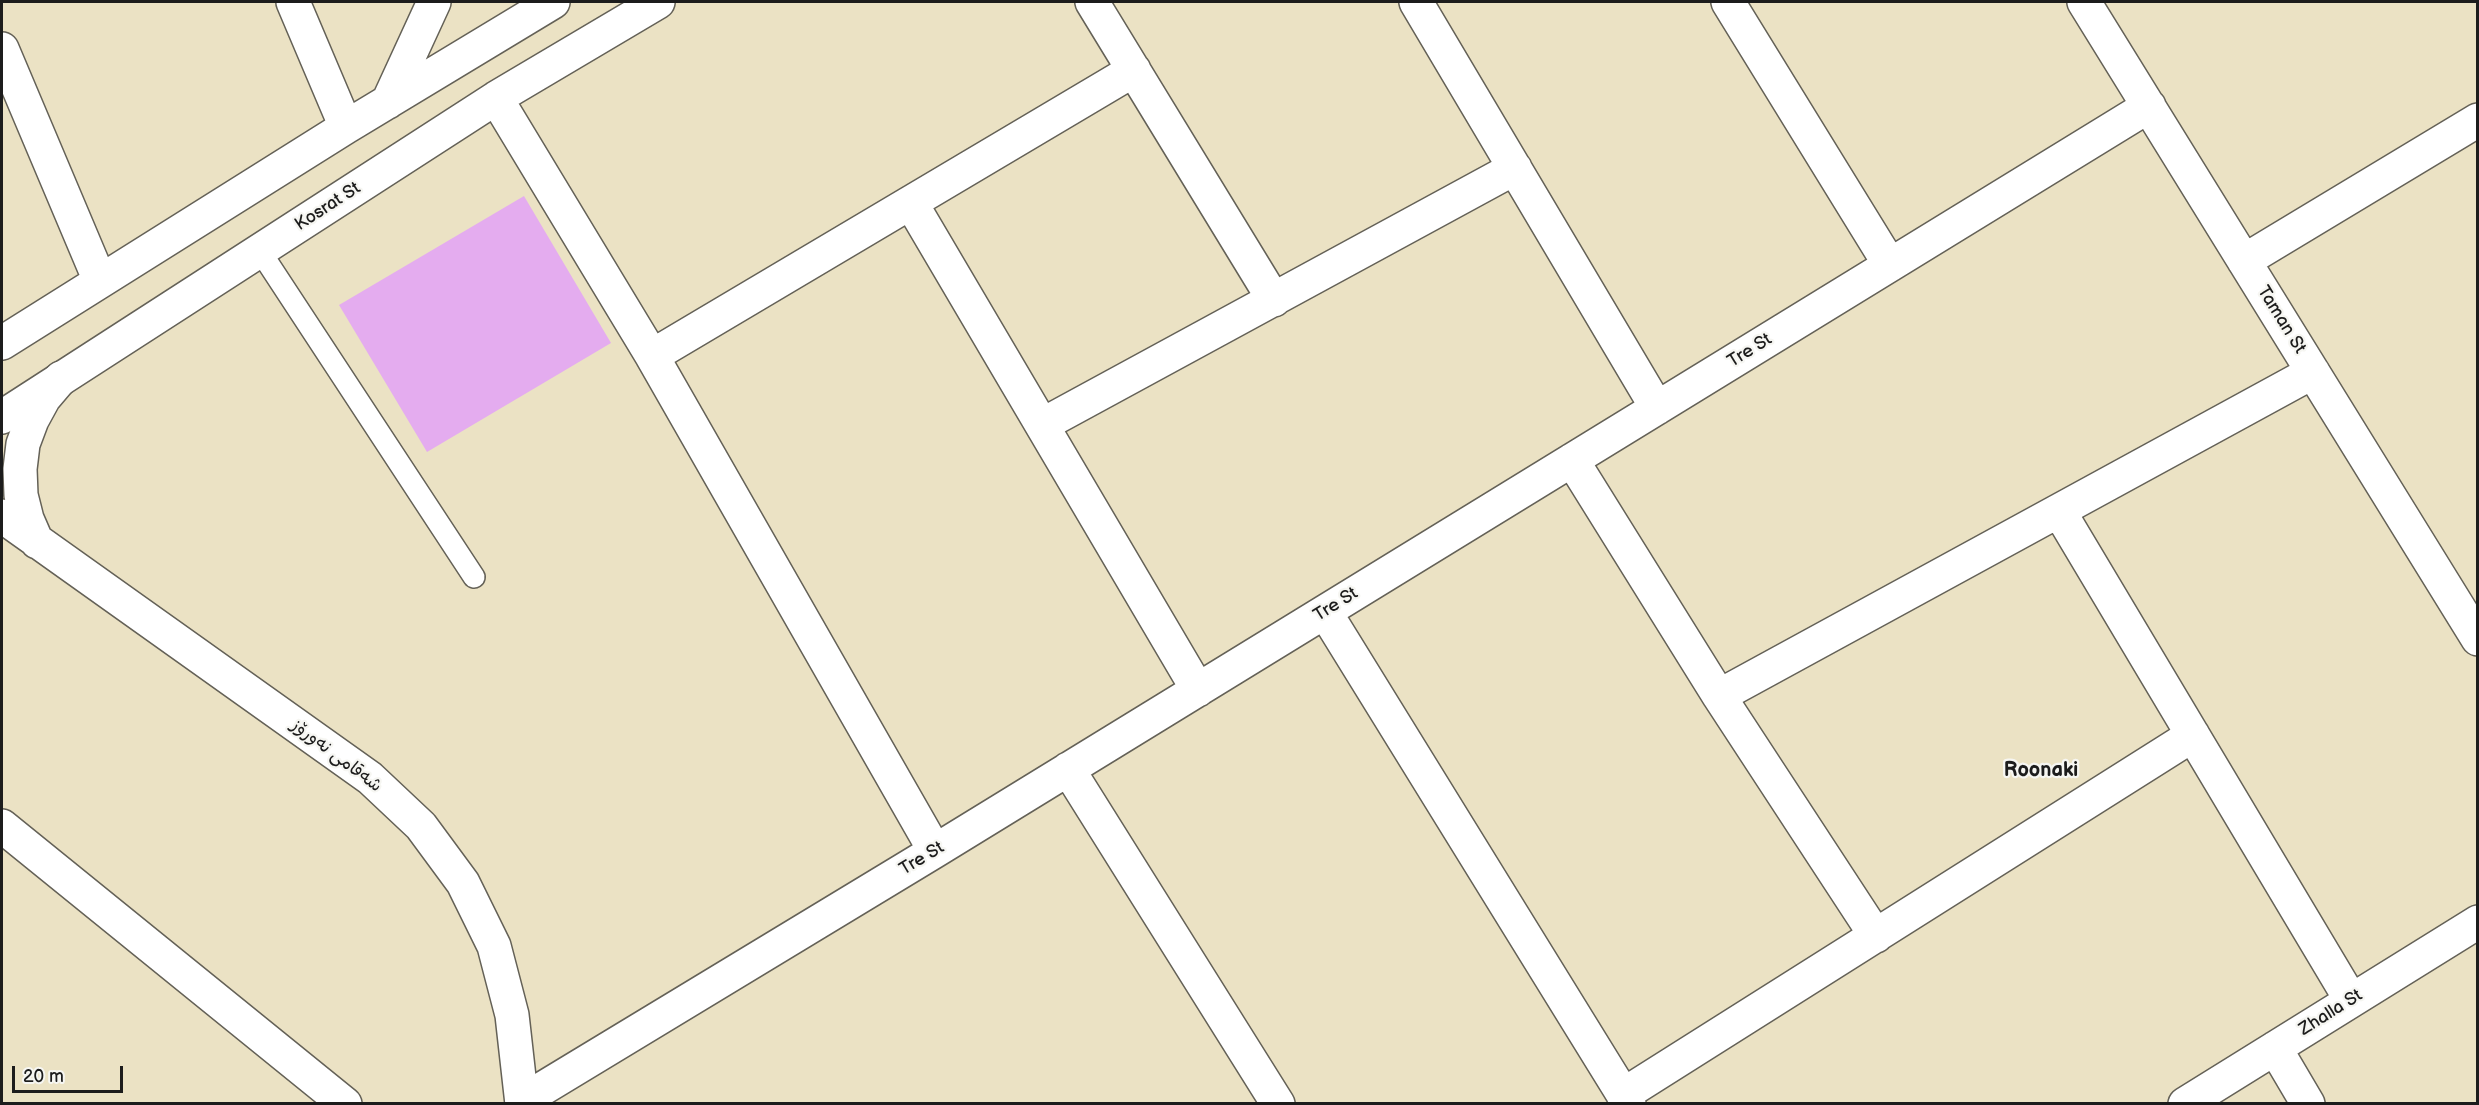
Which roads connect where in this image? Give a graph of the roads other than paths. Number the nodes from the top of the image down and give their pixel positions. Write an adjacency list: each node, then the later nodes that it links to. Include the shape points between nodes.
1 (293, 2): 15 (street)
2 (434, 2): 12 (street)
3 (553, 2): 12 (street)
4 (658, 2): 11 (street, Kosrat St)
5 (1092, 2): 10 (street)
6 (1416, 2): 16 (street)
7 (1728, 2): 20 (street)
8 (2089, 3): 13 (street, Taman St)
9 (2, 48): 21 (street)
10 (1134, 70): 17 (street); 22 (street)
11 (496, 98): 18 (street, Kosrat St); 24 (street)
12 (388, 102): 15 (street)
13 (2149, 106): 19 (street, Taman St); 20 (street, Tre St)
14 (2478, 120): 19 (street)
15 (346, 127): 21 (street)
16 (1515, 168): 22 (street); 27 (street)
17 (910, 203): 24 (street); 29 (street)
18 (260, 251): 26 (street, Kosrat St); 34 (lane)
19 (2244, 261): 25 (street, Taman St)
20 (1890, 265): 27 (street, Tre St)
21 (100, 281): 23 (street)
22 (1274, 300): 29 (street)
23 (2, 343)
24 (652, 356): 42 (street)
25 (2313, 372): 31 (street); 36 (street, Taman St)
26 (61, 378): 28 (street, Kosrat St); 33 (street, via 44,398 23,444 21,495)
27 (1657, 408): 30 (street, Tre St)
28 (2, 417)
29 (1042, 426): 37 (street)
30 (1572, 460): 35 (street, Tre St); 38 (street)
31 (2059, 511): 38 (street); 39 (street)
32 (2, 516): 33 (street, شەقامی نەورۆز)
33 (37, 542): 48 (street, شەقامی نەورۆز, via 370,778 421,826 463,883 494,946 512,1015)
34 (474, 577)
35 (1325, 612): 37 (street, Tre St); 47 (street)
36 (2478, 639)
37 (1198, 690): 40 (street, Tre St)
38 (1719, 696): 44 (street)
39 (2193, 735): 44 (street); 45 (street)
40 (1068, 769): 42 (street, Tre St); 50 (street)
41 (2, 826): 49 (street)
42 (935, 851): 48 (street, Tre St)
43 (2478, 922): 45 (street, Zhalla St)
44 (1876, 936): 47 (street)
45 (2351, 1000): 46 (street, Zhalla St)
46 (2275, 1048): 51 (street, Zhalla St); 52 (street)
47 (1626, 1099)
48 (522, 1102)
49 (345, 1104)
50 (1278, 1104)
51 (2185, 1104)
52 (2308, 1104)

